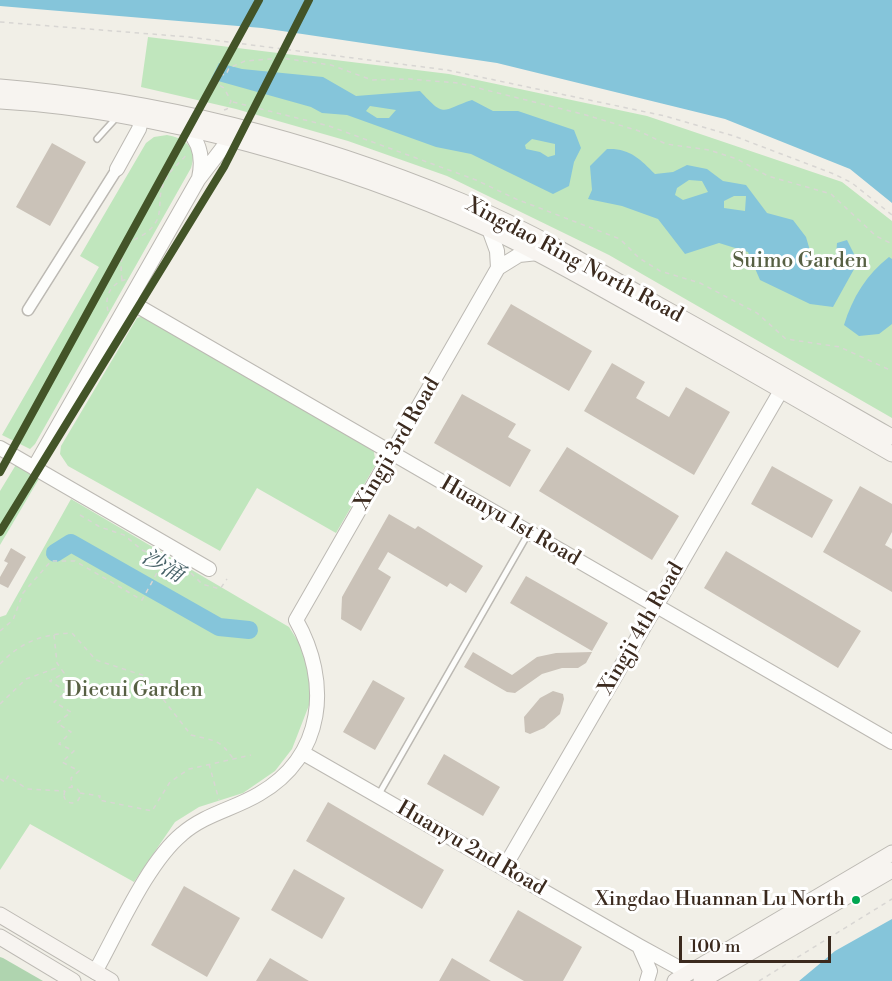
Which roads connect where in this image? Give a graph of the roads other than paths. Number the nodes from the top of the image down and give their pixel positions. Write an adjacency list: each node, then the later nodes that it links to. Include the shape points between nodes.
1 (0, 87): 3 (main road, Xingdao Ring North Road)
2 (0, 101): 4 (main road, Xingdao Ring North Road)
3 (139, 110): 4 (main road, Xingdao Ring North Road); 5 (main road, Xingdao Ring North Road); 8 (street); 15 (main road, Xingdao Ring North Road, via 206,118 275,136 362,163 462,202 583,261)
4 (118, 116): 6 (lane)
5 (187, 130): 7 (main road, Xingdao Ring North Road); 9 (street, via 200,153)
6 (97, 139)
7 (235, 141): 9 (street, via 224,146); 10 (main road, Xingdao Ring North Road, via 369,182)
8 (117, 169): 14 (street)
9 (198, 180): 13 (street)
10 (489, 229): 11 (main road, Xingdao Ring North Road); 12 (street, via 498,251)
11 (538, 253): 12 (street, via 519,255); 15 (main road, Xingdao Ring North Road)
12 (498, 268): 18 (street, Xingji 3rd Road)
13 (129, 301): 18 (street, Huanyu 1st Road); 20 (street)
14 (28, 310)
15 (785, 384): 16 (main road); 19 (main road); 23 (street, Xingji 4th Road)
16 (892, 437)
17 (0, 448): 20 (street)
18 (393, 454): 21 (street, Huanyu 1st Road); 25 (street, Xingji 3rd Road, via 296,620 311,648 318,685 314,718)
19 (892, 454)
20 (34, 468): 22 (street)
21 (528, 532): 23 (street, Huanyu 1st Road); 26 (lane)
22 (209, 569)
23 (655, 606): 24 (street, Huanyu 1st Road); 28 (street, Xingji 4th Road)
24 (892, 742)
25 (303, 753): 26 (street, Huanyu 2nd Road); 35 (street, via 275,784 183,833 160,857)
26 (377, 796): 28 (street, Huanyu 2nd Road)
27 (892, 853): 36 (main road)
28 (504, 868): 33 (street, Huanyu 2nd Road)
29 (892, 870): 36 (main road)
30 (0, 915): 35 (main road)
31 (0, 937): 34 (main road)
32 (0, 945): 34 (main road)
33 (639, 946): 36 (street, Huanyu 2nd Road); 39 (street, via 650,971)
34 (51, 968): 37 (main road)
35 (95, 972): 38 (main road)
36 (697, 975): 40 (main road)
37 (73, 981)
38 (111, 981)
39 (647, 981)
40 (675, 981)

